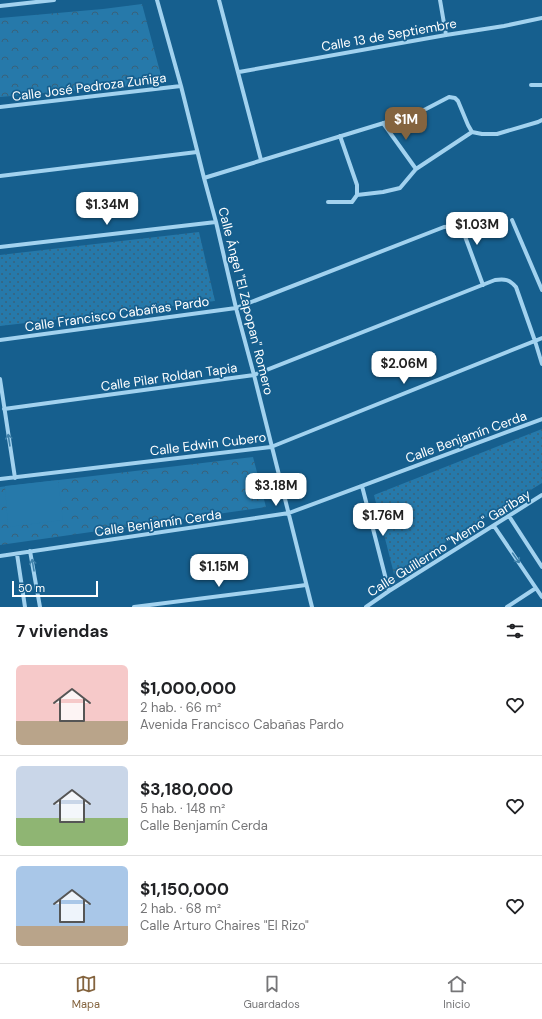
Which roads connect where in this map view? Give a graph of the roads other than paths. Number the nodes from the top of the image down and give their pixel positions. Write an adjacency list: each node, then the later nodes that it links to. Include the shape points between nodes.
1 (54, 0): 5 (street)
2 (157, 0): 11 (street, Calle Ángel "El Zapopan" Romero)
3 (219, 0): 8 (street)
4 (440, 0): 7 (street)
5 (0, 6)
6 (542, 18): 7 (street, Calle 13 de Septiembre)
7 (446, 35): 8 (street, Calle 13 de Septiembre)
8 (239, 72): 18 (street)
9 (531, 85): 10 (street)
10 (542, 85)
11 (181, 86): 12 (street, Calle José Pedroza Zuñiga); 17 (street, Calle Ángel "El Zapopan" Romero)
12 (0, 108)
13 (542, 120): 15 (street, via 497,134)
14 (383, 123): 15 (street, via 426,109 449,97 458,101); 16 (street); 19 (street)
15 (472, 132): 19 (street)
16 (340, 136): 18 (street); 22 (street, via 357,184)
17 (197, 152): 20 (street); 21 (street, Calle Ángel "El Zapopan" Romero)
18 (261, 160): 21 (street)
19 (416, 169): 22 (street, via 400,188)
20 (0, 176)
21 (204, 178): 25 (street, Calle Ángel "El Zapopan" Romero)
22 (357, 195): 23 (street, via 352,202)
23 (328, 202)
24 (512, 220): 28 (street)
25 (216, 222): 26 (street); 29 (street, Calle Ángel "El Zapopan" Romero)
26 (0, 246)
27 (483, 285): 29 (street, Calle Francisco Cabañas Pardo, via 463,231 452,226); 32 (street, Calle Pilar Roldan Tapia, via 503,279 516,287); 34 (street, Calle Pilar Roldan Tapia)
28 (542, 290)
29 (236, 308): 31 (street, Calle Francisco Cabañas Pardo); 34 (street, Calle Ángel "El Zapopan" Romero)
30 (542, 338): 32 (street, Calle Edwin Cubero)
31 (0, 340)
32 (535, 341): 33 (street); 38 (street, Calle Edwin Cubero)
33 (542, 364)
34 (254, 375): 36 (street, Calle Pilar Roldan Tapia); 38 (street, Calle Ángel "El Zapopan" Romero)
35 (0, 378): 36 (street)
36 (4, 409): 39 (street, one-way to 36)
37 (542, 419): 41 (street, Calle Benjamín Cerda)
38 (272, 446): 39 (street, Calle Edwin Cubero); 43 (street, Calle Ángel "El Zapopan" Romero)
39 (15, 478): 40 (street, Calle Edwin Cubero)
40 (0, 479)
41 (362, 486): 43 (street, Calle Benjamín Cerda); 52 (street)
42 (542, 495): 44 (street, Calle Guillermo "Memo" Garibay)
43 (289, 514): 46 (street, Calle Benjamín Cerda); 50 (street, Calle Ángel "El Zapopan" Romero)
44 (509, 516): 45 (street, Calle Guillermo "Memo" Garibay); 49 (street)
45 (494, 526): 51 (street, one-way to 51); 52 (street, Calle Guillermo "Memo" Garibay)
46 (30, 552): 47 (street, Calle Benjamín Cerda); 55 (street, one-way to 46)
47 (17, 554): 48 (street, Calle Benjamín Cerda); 54 (street)
48 (0, 556)
49 (542, 567)
50 (306, 585): 56 (street); 57 (street, Calle Ángel "El Zapopan" Romero)
51 (536, 588): 53 (street); 59 (street)
52 (389, 591): 58 (street, Calle Guillermo "Memo" Garibay)
53 (542, 597)
54 (25, 607)
55 (40, 607)
56 (134, 607)
57 (312, 607)
58 (366, 607)
59 (507, 607)

